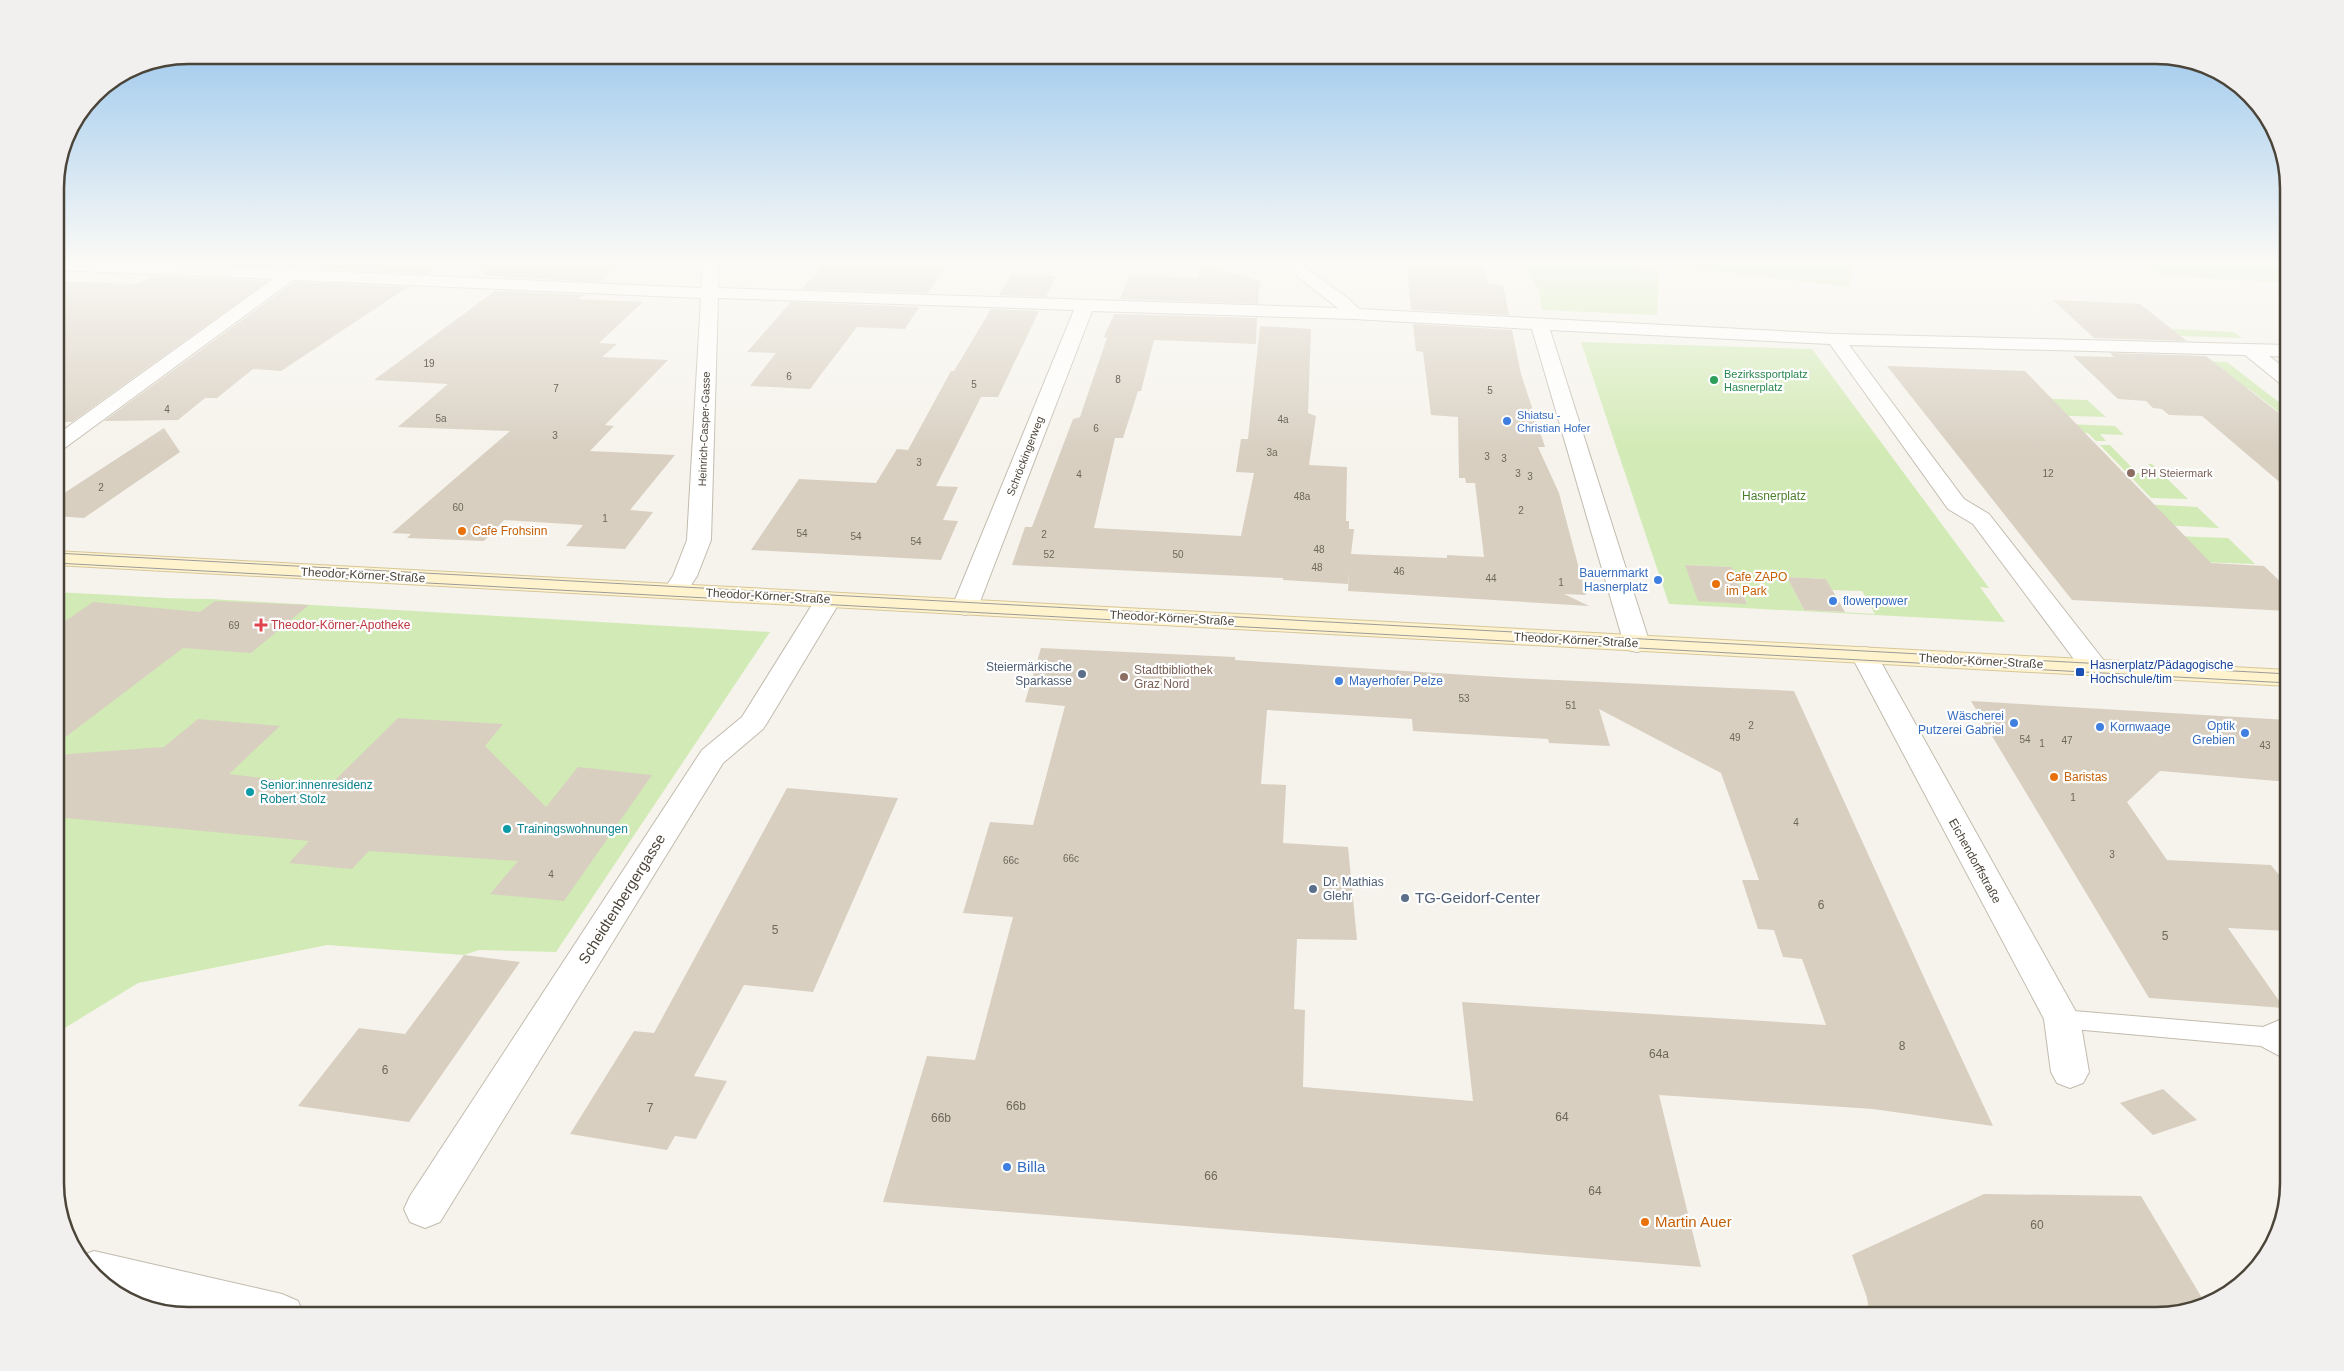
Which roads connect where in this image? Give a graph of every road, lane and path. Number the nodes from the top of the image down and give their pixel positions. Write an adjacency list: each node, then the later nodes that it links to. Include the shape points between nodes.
1 (223, 324): 10 (street)
2 (709, 324): 12 (street, Heinrich-Casper-Gasse, via 699,540 685,576)
3 (1077, 324): 14 (street, Schröckingerweg)
4 (1540, 324): 15 (street)
5 (1573, 324): 6 (street)
6 (1835, 339): 7 (street); 17 (street, via 1956,504 1981,519)
7 (2248, 350): 8 (street); 9 (street)
8 (2280, 351)
9 (2280, 374)
10 (64, 439)
11 (64, 558): 12 (main road, Theodor-Körner-Straße)
12 (675, 591): 13 (main road, Theodor-Körner-Straße)
13 (828, 600): 14 (main road, Theodor-Körner-Straße); 24 (street, Scheidtenbergergasse, via 753,722 712,757)
14 (965, 607): 15 (main road, Theodor-Körner-Straße)
15 (1637, 644): 16 (main road, Theodor-Körner-Straße)
16 (1864, 655): 17 (main road, Theodor-Körner-Straße); 19 (street, Eichendorffstraße)
17 (2095, 668): 18 (main road, Theodor-Körner-Straße)
18 (2280, 678)
19 (2062, 1019): 21 (lane); 23 (street, Eichendorffstraße)
20 (2280, 1030): 21 (lane)
21 (2265, 1037): 22 (lane)
22 (2280, 1046)
23 (2070, 1072)
24 (425, 1209)
25 (102, 1273): 26 (street)
26 (244, 1307)

